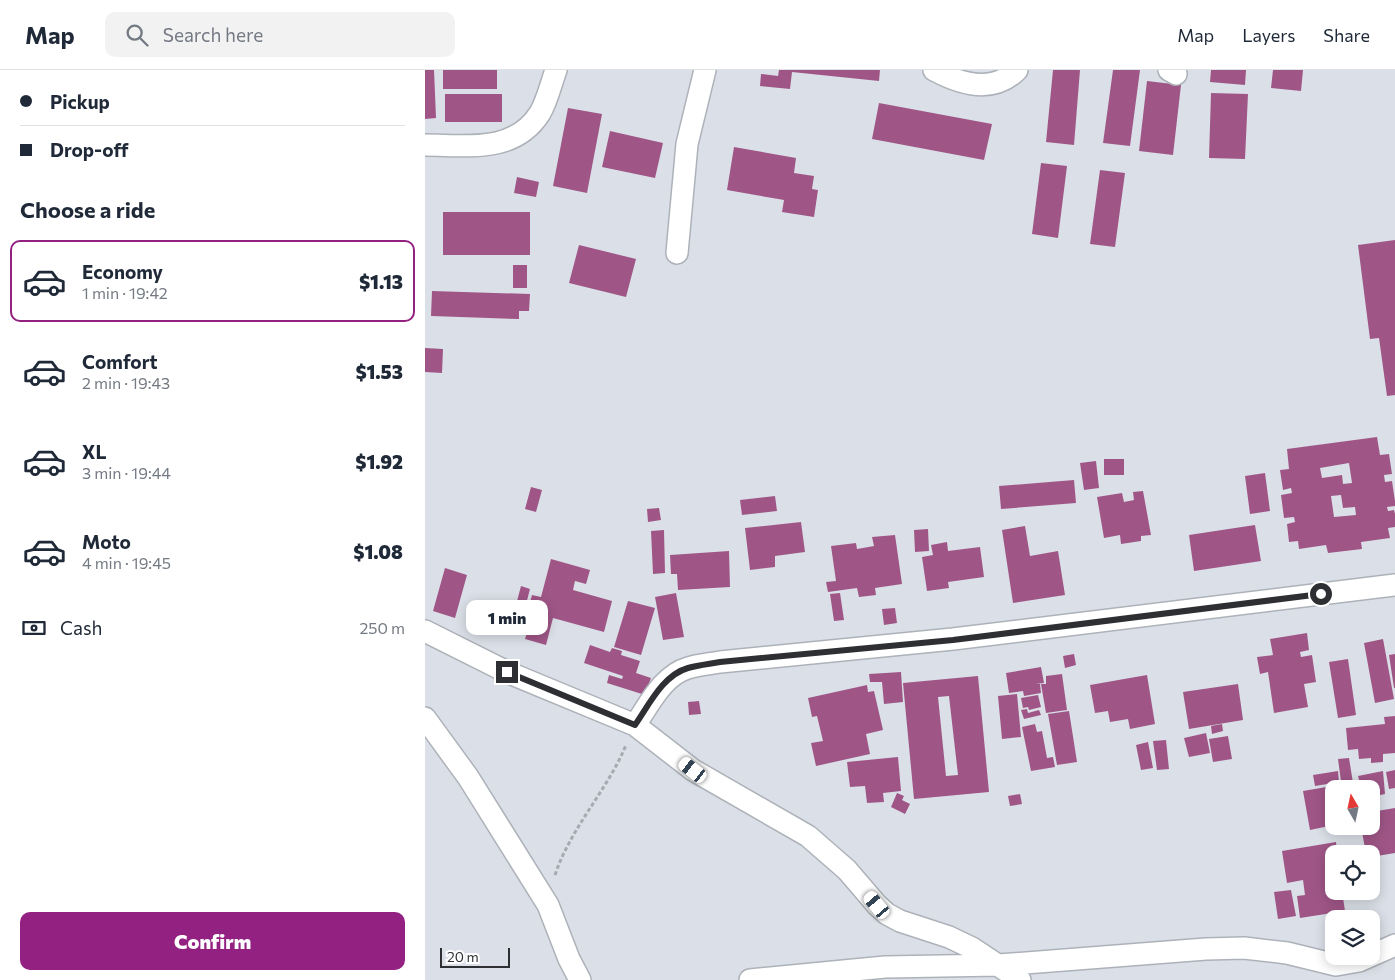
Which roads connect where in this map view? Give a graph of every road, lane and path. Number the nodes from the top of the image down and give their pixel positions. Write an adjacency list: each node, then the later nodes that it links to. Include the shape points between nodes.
1 (556, 70): 5 (street, via 541,112 525,132 504,142)
2 (705, 70): 6 (street, via 687,144)
3 (934, 70): 4 (street, via 956,82 987,86)
4 (1017, 70)
5 (425, 145)
6 (677, 253)
7 (1395, 585): 10 (street, via 953,640 720,662 687,668 663,686)
8 (425, 631): 10 (street, via 507,672)
9 (425, 718): 11 (street, via 468,777)
10 (635, 725): 11 (path, via 612,773 565,850); 13 (street, via 693,770 808,836 847,870 887,914 949,937)
11 (548, 905): 14 (street)
12 (1395, 945): 13 (street, via 1359,962 1337,965 1287,953 1206,948)
13 (999, 965): 15 (street, via 885,967); 16 (street)
14 (580, 980)
15 (750, 980)
16 (1020, 980)

